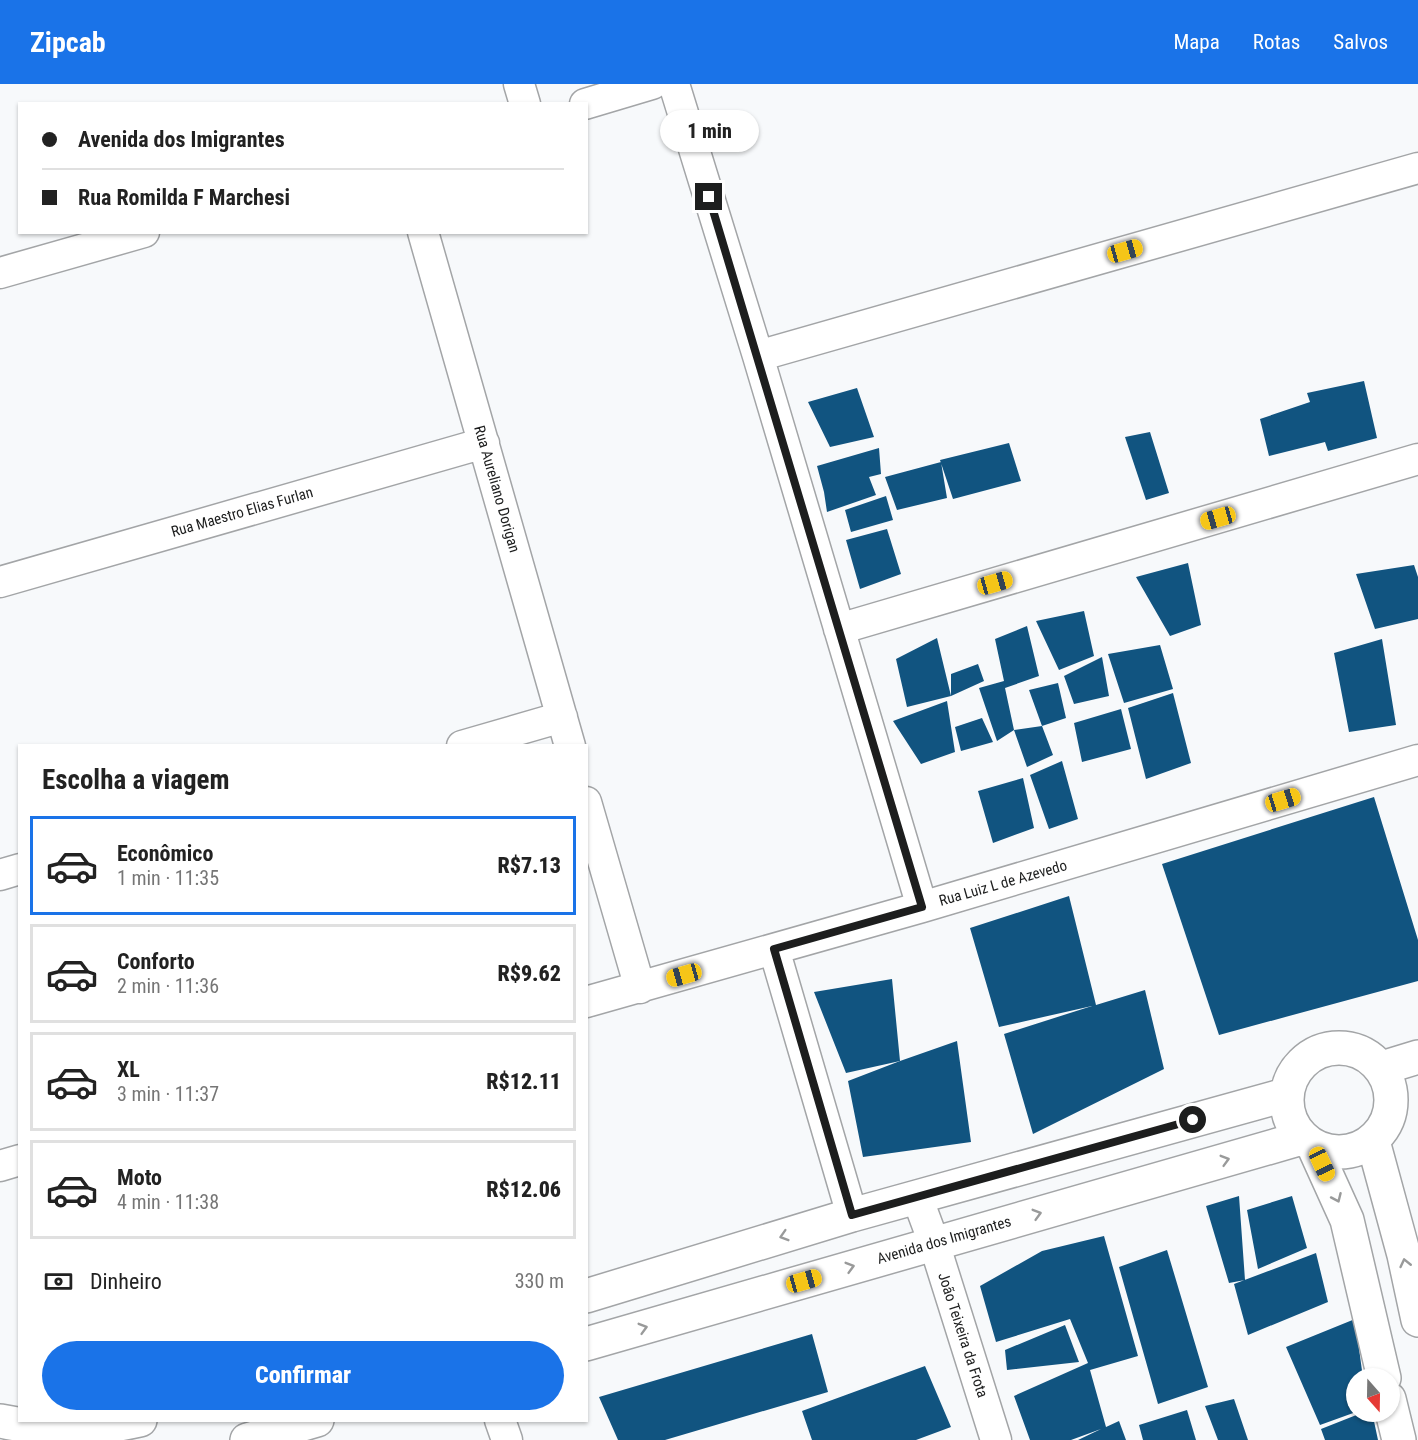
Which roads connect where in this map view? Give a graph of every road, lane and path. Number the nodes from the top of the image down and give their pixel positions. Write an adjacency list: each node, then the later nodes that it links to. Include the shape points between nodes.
1 (519, 84): 4 (street)
2 (652, 84): 5 (street)
3 (674, 84): 10 (street)
4 (524, 102)
5 (588, 103)
6 (1418, 168): 10 (street)
7 (137, 234): 9 (street)
8 (424, 234): 11 (street, Rua Aureliano Dorigan)
9 (0, 273)
10 (758, 356): 14 (street)
11 (484, 443): 13 (street, Rua Maestro Elias Furlan); 15 (street, Rua Aureliano Dorigan)
12 (1418, 459): 14 (street)
13 (0, 582)
14 (839, 629): 21 (street)
15 (566, 731): 16 (street)
16 (476, 744)
17 (1418, 760): 21 (street, Rua Luiz L de Azevedo)
18 (588, 809): 23 (street)
19 (18, 870): 20 (street)
20 (0, 875)
21 (922, 907): 22 (street, Rua Luiz L de Azevedo)
22 (774, 949): 23 (street, Rua Luiz L de Azevedo); 33 (street)
23 (640, 987): 24 (street, Rua Luiz L de Azevedo)
24 (588, 1001)
25 (1418, 1057): 26 (main road)
26 (1382, 1068): 27 (main road, via 1356,1049 1324,1048 1298,1065); 28 (main road, via 1391,1091)
27 (1285, 1095): 29 (main road, via 1288,1118); 32 (main road)
28 (1393, 1121): 29 (main road, via 1351,1152 1326,1152); 36 (main road, one-way to 28, via 1404,1255)
29 (1307, 1142): 34 (main road, Avenida dos Imigrantes, one-way to 29); 38 (main road, one-way to 38, via 1347,1220)
30 (18, 1161): 31 (street)
31 (0, 1166)
32 (917, 1197): 33 (main road); 34 (street, João Teixeira da Frota)
33 (852, 1215): 35 (main road, one-way to 35)
34 (934, 1243): 37 (main road, Avenida dos Imigrantes, one-way to 34); 47 (street, João Teixeira da Frota)
35 (588, 1295)
36 (1418, 1320)
37 (588, 1343)
38 (1382, 1368)
39 (0, 1421): 44 (main road)
40 (131, 1422): 44 (main road)
41 (310, 1422): 45 (main road)
42 (501, 1422): 46 (street)
43 (1395, 1422): 48 (main road)
44 (37, 1434)
45 (247, 1440)
46 (507, 1440)
47 (996, 1440)
48 (1399, 1440)

